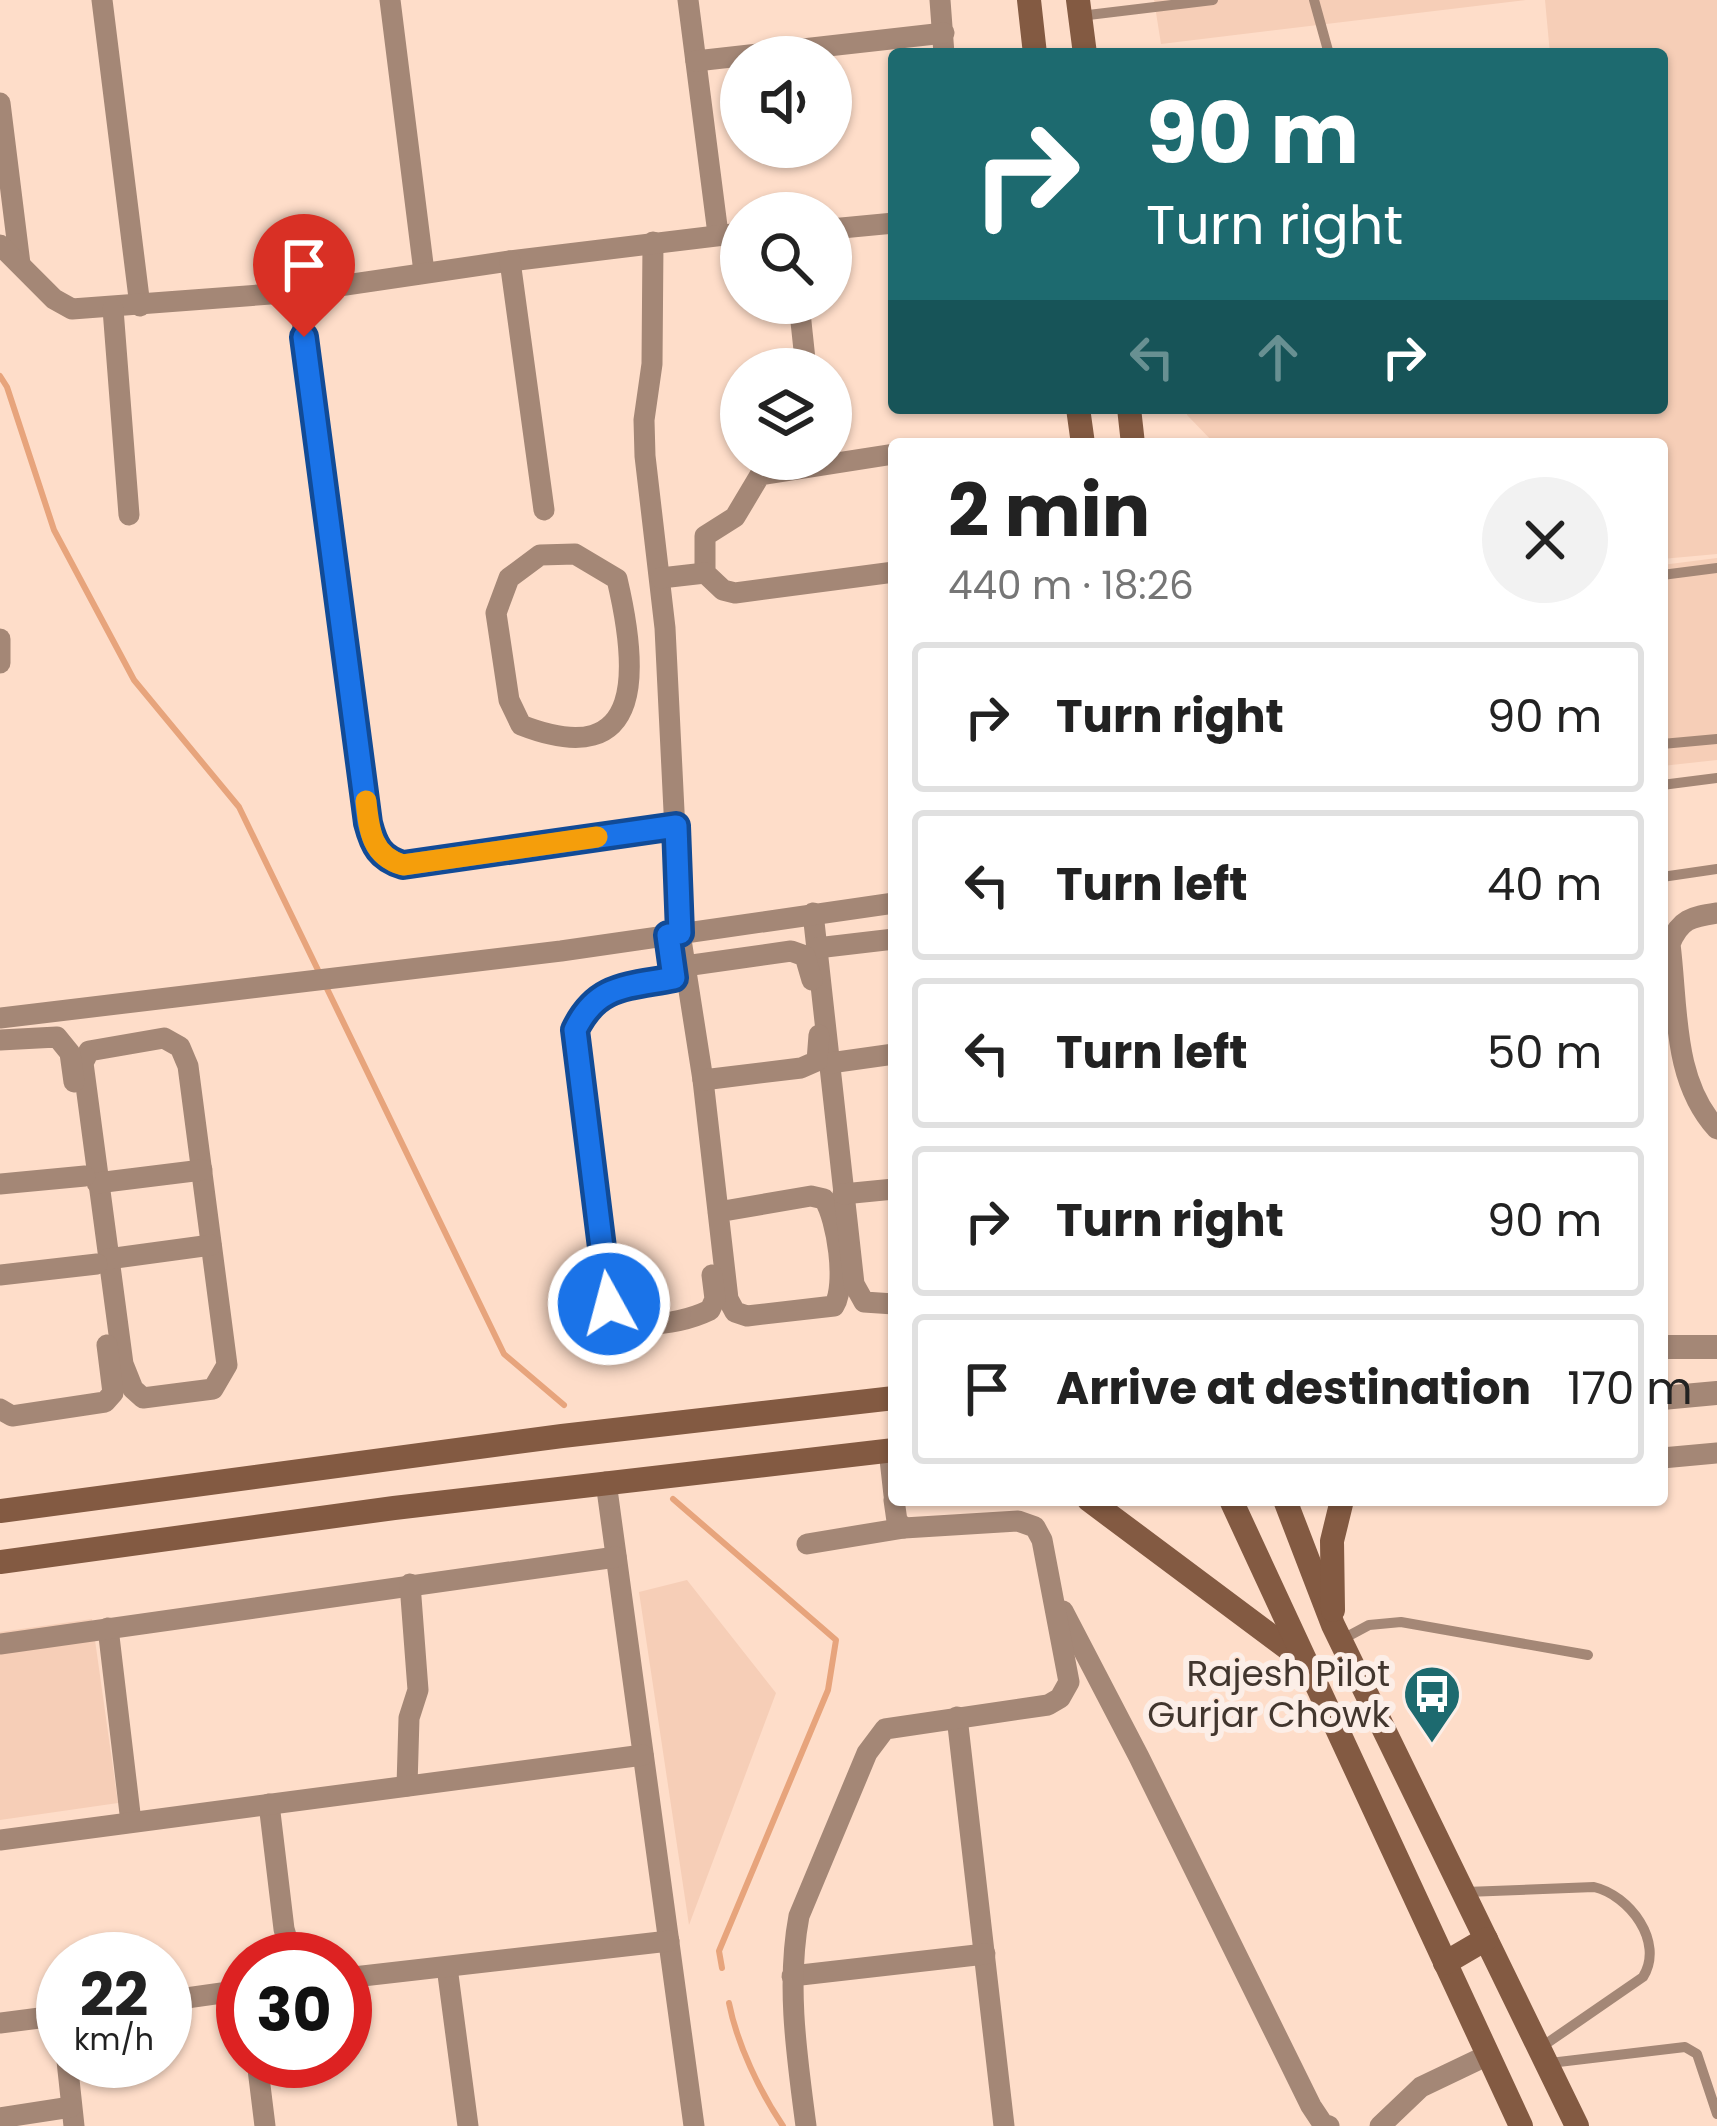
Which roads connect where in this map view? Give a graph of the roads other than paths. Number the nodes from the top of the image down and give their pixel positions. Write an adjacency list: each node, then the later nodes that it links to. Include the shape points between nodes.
1 (102, 0): 26 (street)
2 (390, 0): 24 (street)
3 (688, 0): 13 (street)
4 (940, 0): 9 (street)
5 (1029, 0): 10 (main road)
6 (1214, 0): 8 (lane)
7 (1314, 0): 12 (lane)
8 (1080, 8): 11 (main road)
9 (944, 44): 13 (street)
10 (1034, 48)
11 (1084, 48)
12 (1327, 48)
13 (696, 61): 16 (street)
14 (0, 103): 15 (street)
15 (1, 115): 23 (street)
16 (722, 192)
17 (888, 224): 18 (street)
18 (852, 227)
19 (720, 235): 20 (street)
20 (653, 242): 22 (street); 35 (street, via 644,456)
21 (0, 245): 23 (street)
22 (510, 261): 24 (street); 29 (street)
23 (20, 264): 27 (street, via 72,309)
24 (424, 272): 25 (street)
25 (298, 292): 26 (street); 44 (street, via 374,843 386,860 403,865)
26 (140, 306): 27 (street)
27 (113, 309): 30 (street)
28 (888, 455): 32 (street, via 760,475 735,517 705,536)
29 (544, 509)
30 (129, 515)
31 (1717, 568): 34 (lane)
32 (705, 573): 33 (street, via 735,593); 35 (street)
33 (888, 573)
34 (1668, 574)
35 (661, 578): 36 (street)
36 (665, 628): 37 (street); 44 (street)
37 (629, 634): 37 (street, via 617,579 575,554 540,555 509,578 496,613 509,700 521,725 578,740 605,732 631,674)
38 (0, 639): 39 (street)
39 (0, 663)
40 (1717, 740): 41 (lane)
41 (1668, 744)
42 (1717, 778): 43 (lane)
43 (1668, 784)
44 (676, 826): 50 (street)
45 (1717, 869): 46 (lane)
46 (1668, 876)
47 (888, 904): 48 (street)
48 (813, 913): 50 (street); 52 (street)
49 (1717, 913): 61 (street, via 1689,917 1670,944 1687,1083)
50 (674, 934): 53 (street); 54 (street)
51 (888, 940): 52 (street)
52 (817, 947): 59 (street)
53 (680, 972): 53 (street, via 610,990 586,1008 575,1030 609,1304 624,1323 692,1318 715,1299); 60 (street); 60 (street, via 791,951 805,956 810,970 817,1060)
54 (122, 1004): 55 (street); 57 (street)
55 (0, 1018)
56 (0, 1040): 63 (street, via 57,1037 70,1053)
57 (129, 1044): 62 (street, via 164,1038 180,1047); 63 (street, via 89,1051 83,1063)
58 (888, 1055): 59 (street)
59 (830, 1063): 66 (street)
60 (703, 1080): 67 (street)
61 (1717, 1130)
62 (202, 1170): 63 (street); 68 (street)
63 (92, 1180): 64 (street); 69 (street)
64 (0, 1184)
65 (888, 1190): 66 (street)
66 (844, 1194): 71 (street, via 859,1296)
67 (718, 1212): 67 (street, via 824,1198 842,1278 834,1306 736,1312)
68 (212, 1245): 69 (street); 69 (street, via 227,1365 213,1389 142,1397 133,1389)
69 (102, 1262): 70 (street); 77 (street, via 113,1393 92,1406 13,1416)
70 (0, 1275)
71 (888, 1304)
72 (1668, 1347): 73 (street)
73 (1717, 1347)
74 (1717, 1393): 76 (street)
75 (888, 1397): 87 (main road)
76 (1668, 1397)
77 (0, 1409)
78 (888, 1450): 81 (main road)
79 (1717, 1454): 80 (street)
80 (1668, 1457)
81 (606, 1483): 90 (street); 91 (main road)
82 (895, 1506): 88 (street)
83 (1097, 1506): 98 (main road)
84 (1234, 1506): 98 (main road)
85 (1287, 1506): 95 (main road)
86 (1340, 1506): 95 (main road, via 1332,1540)
87 (0, 1511)
88 (904, 1528): 89 (street); 93 (street, via 1028,1522 1042,1540)
89 (807, 1544)
90 (616, 1557): 92 (street); 100 (street)
91 (0, 1562)
92 (410, 1584): 94 (street); 101 (street, via 418,1690)
93 (1051, 1590): 99 (street, via 1068,1668 1060,1698); 127 (street, via 1311,2107)
94 (108, 1628): 96 (street); 103 (street)
95 (1337, 1633): 97 (lane, via 1401,1622); 105 (main road)
96 (0, 1644)
97 (1588, 1655)
98 (1304, 1660): 110 (main road)
99 (957, 1717): 109 (street); 113 (street, via 885,1730 867,1753 799,1916)
100 (643, 1754): 101 (street); 108 (street)
101 (407, 1786): 102 (street)
102 (268, 1804): 103 (street); 106 (street)
103 (131, 1822): 104 (street)
104 (0, 1840)
105 (1463, 1892): 107 (main road); 117 (lane, via 1594,1887 1625,1901 1645,1931 1643,1977)
106 (285, 1932)
107 (1486, 1939): 110 (main road); 117 (main road)
108 (669, 1941): 111 (street); 124 (street)
109 (985, 1954): 113 (street); 126 (street)
110 (1445, 1963): 116 (main road)
111 (447, 1967): 112 (street); 123 (street)
112 (372, 1975)
113 (792, 1976): 125 (street)
114 (36, 2019): 115 (street)
115 (0, 2024)
116 (1488, 2055): 128 (street, via 1420,2087); 129 (main road)
117 (1543, 2056): 119 (lane, via 1684,2047 1696,2054); 130 (main road)
118 (260, 2088): 122 (street)
119 (1717, 2114)
120 (73, 2116): 121 (street)
121 (0, 2118)
122 (265, 2126)
123 (468, 2126)
124 (694, 2126)
125 (806, 2126)
126 (1004, 2126)
127 (1329, 2126)
128 (1380, 2126)
129 (1521, 2126)
130 (1577, 2126)

